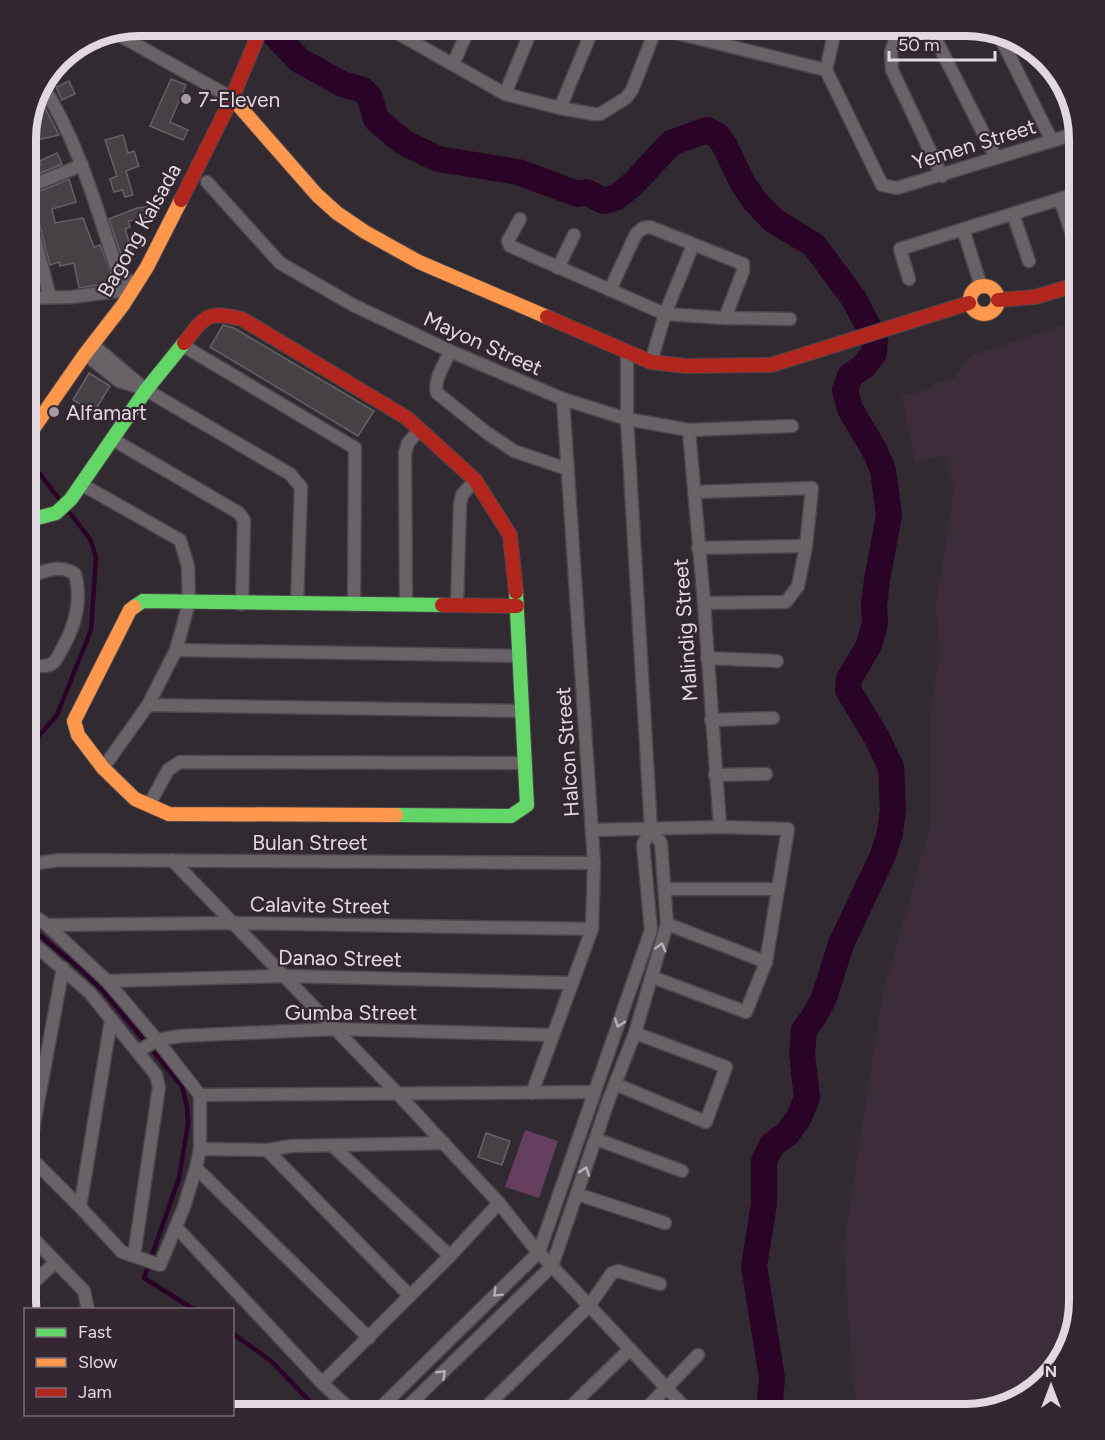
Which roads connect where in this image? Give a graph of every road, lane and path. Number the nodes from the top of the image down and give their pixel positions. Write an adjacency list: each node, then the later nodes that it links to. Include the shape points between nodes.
1 (257, 36): 17 (street, Bagong Kalsada)
2 (413, 36): 13 (street)
3 (466, 36): 13 (street)
4 (528, 36): 16 (street)
5 (590, 36): 18 (street)
6 (653, 36): 18 (street, via 626,98 600,114)
7 (692, 36): 14 (street)
8 (834, 36): 14 (street)
9 (897, 36): 23 (street, via 891,52 892,70)
10 (934, 36): 21 (street)
11 (123, 38): 17 (street)
12 (1003, 43): 20 (street)
13 (453, 64): 16 (street)
14 (826, 70): 23 (street, Yemen Street, via 882,184 897,188)
15 (48, 93): 22 (street)
16 (505, 94): 18 (street)
17 (232, 98): 40 (street, Bagong Kalsada); 52 (street, via 317,195 365,232 419,262)
18 (560, 108)
19 (1069, 136): 20 (street, Yemen Street)
20 (1052, 141): 21 (street, Yemen Street)
21 (996, 158): 23 (street, Yemen Street)
22 (82, 165): 25 (street); 40 (street, via 115,264)
23 (942, 176)
24 (207, 182): 51 (street, Mayon Street, via 280,263 353,306)
25 (36, 184)
26 (1069, 196): 27 (street)
27 (1060, 199): 28 (street); 30 (street)
28 (1013, 214): 31 (street); 35 (street)
29 (520, 219): 36 (street, via 508,244)
30 (1069, 225)
31 (963, 229): 37 (street, via 900,249); 38 (street)
32 (574, 235): 36 (street)
33 (36, 243): 42 (street)
34 (693, 245): 41 (street, via 650,227 643,228 636,234); 46 (street); 47 (street, via 743,264)
35 (1029, 261)
36 (558, 268): 41 (street)
37 (909, 279)
38 (981, 286): 44 (street, via 992,289); 45 (street, via 972,292)
39 (1069, 287): 44 (street, via 1035,297)
40 (134, 288): 42 (street); 50 (street, Bagong Kalsada)
41 (610, 290): 46 (street)
42 (50, 297): 43 (street)
43 (36, 298)
44 (998, 300): 45 (street, via 995,309 983,315)
45 (969, 303): 53 (street, via 771,365 667,366)
46 (665, 315): 47 (street); 53 (street)
47 (725, 318): 48 (street)
48 (790, 319)
49 (182, 345): 54 (street); 59 (street, via 203,319 222,314 242,319 407,418); 74 (street, via 355,448)
50 (88, 349): 54 (street, via 119,381); 57 (street, Bagong Kalsada)
51 (450, 351): 55 (street, Mayon Street); 62 (street, via 437,380 437,393 514,451)
52 (627, 352): 53 (street); 56 (street)
53 (651, 362)
54 (146, 390): 61 (street); 73 (street, via 290,474 301,487)
55 (562, 399): 56 (street, Mayon Street); 62 (street, Halcon Street)
56 (627, 419): 60 (street, Mayon Street); 94 (street)
57 (36, 424)
58 (792, 426): 60 (street, Mayon Street)
59 (419, 430): 63 (street); 75 (street, via 405,453)
60 (689, 430): 65 (street, Malindig Street)
61 (112, 439): 64 (street); 72 (street, via 239,513 243,520)
62 (567, 469): 93 (street, Halcon Street)
63 (475, 480): 76 (street, via 462,495 460,504); 77 (street, via 510,535)
64 (81, 484): 66 (street, via 56,513); 70 (street, via 180,540 188,566)
65 (694, 492): 67 (street, via 812,488); 68 (street, Malindig Street)
66 (36, 518)
67 (806, 546): 68 (street); 71 (street, via 798,586 786,602)
68 (698, 548): 71 (street, Malindig Street)
69 (36, 574): 82 (street, via 67,568 75,574 79,588 72,631 54,663)
70 (189, 603): 72 (street); 78 (street); 88 (street, via 143,601 130,610 74,721 78,735)
71 (704, 603): 80 (street, Malindig Street)
72 (242, 604): 73 (street)
73 (297, 604): 74 (street)
74 (354, 604): 75 (street)
75 (406, 605): 76 (street)
76 (457, 605): 77 (street)
77 (517, 606): 79 (street)
78 (176, 650): 79 (street); 83 (street)
79 (520, 656): 84 (street)
80 (707, 658): 81 (street); 86 (street, Malindig Street)
81 (777, 661)
82 (36, 666)
83 (148, 705): 84 (street); 88 (street)
84 (522, 711): 87 (street)
85 (773, 718): 86 (street)
86 (711, 720): 90 (street, Malindig Street)
87 (525, 763): 91 (street, via 180,762 168,770); 91 (street, via 526,805 511,816 169,814)
88 (103, 768): 91 (street, via 135,799)
89 (766, 774): 90 (street)
90 (715, 775): 92 (street, Malindig Street)
91 (149, 805)
92 (720, 827): 94 (street); 99 (street, via 788,829)
93 (592, 830): 94 (street); 97 (street, Halcon Street)
94 (651, 830): 98 (street, via 661,843); 118 (street, one-way to 118, via 643,844 651,930)
95 (172, 860): 96 (street, Bulan Street); 97 (street, Bulan Street); 101 (street)
96 (36, 863)
97 (594, 863): 104 (street, Halcon Street)
98 (665, 889): 99 (street); 102 (street)
99 (778, 889): 106 (street)
100 (36, 917): 103 (street)
101 (232, 923): 103 (street, Calavite Street); 104 (street, Calavite Street); 108 (street)
102 (667, 924): 106 (street); 109 (street, one-way to 102)
103 (47, 925): 110 (street)
104 (592, 929): 111 (street, Halcon Street)
105 (36, 945): 107 (street)
106 (766, 962): 109 (street, via 746,1012)
107 (63, 968): 112 (street); 122 (street)
108 (285, 976): 110 (street, Danao Street); 111 (street, Danao Street); 113 (street)
109 (652, 977): 114 (street)
110 (107, 981): 116 (street)
111 (572, 983): 115 (street, Halcon Street)
112 (111, 1020): 116 (street); 133 (street)
113 (336, 1029): 115 (street, Gumba Street); 116 (street, Gumba Street, via 180,1036); 120 (street)
114 (635, 1033): 117 (street); 117 (street, via 726,1067 706,1122)
115 (553, 1035): 119 (street, Halcon Street)
116 (148, 1045): 121 (street); 138 (street, via 159,1087)
117 (615, 1084): 123 (street)
118 (594, 1092): 119 (street); 137 (street)
119 (532, 1093): 120 (street)
120 (398, 1094): 121 (street); 124 (street)
121 (200, 1095): 126 (street)
122 (36, 1108)
123 (596, 1139): 130 (street); 131 (street, one-way to 123)
124 (444, 1143): 125 (street); 132 (street)
125 (333, 1146): 127 (street); 139 (street)
126 (200, 1149): 127 (street); 129 (street)
127 (267, 1150): 144 (street)
128 (36, 1163): 133 (street)
129 (196, 1168): 135 (street); 147 (street)
130 (682, 1171)
131 (577, 1194): 134 (street); 141 (street)
132 (499, 1203): 137 (street); 139 (street)
133 (80, 1207): 138 (street, via 122,1252)
134 (665, 1223)
135 (177, 1228): 138 (street, via 160,1265); 150 (street)
136 (36, 1241): 140 (street)
137 (539, 1252): 141 (street); 153 (street, one-way to 153)
138 (134, 1256)
139 (450, 1256): 144 (street)
140 (56, 1262): 142 (street); 146 (street, via 84,1291)
141 (552, 1266): 145 (street); 154 (street, one-way to 141)
142 (36, 1280)
143 (660, 1284): 145 (street, via 615,1271)
144 (410, 1296): 147 (street)
145 (589, 1306): 148 (street); 155 (street)
146 (88, 1308)
147 (369, 1338): 150 (street)
148 (630, 1349): 151 (street); 156 (street)
149 (698, 1355): 151 (street)
150 (322, 1383): 152 (street)
151 (667, 1389): 157 (street); 158 (street)
152 (344, 1404)
153 (388, 1404)
154 (410, 1404)
155 (489, 1404)
156 (573, 1404)
157 (651, 1404)
158 (681, 1404)

